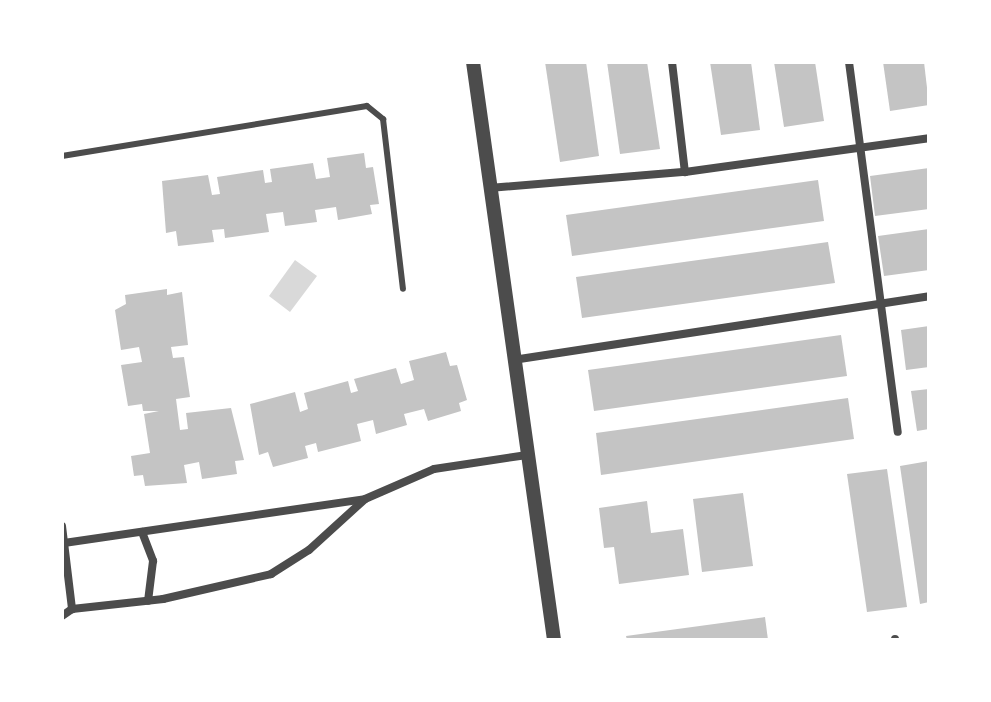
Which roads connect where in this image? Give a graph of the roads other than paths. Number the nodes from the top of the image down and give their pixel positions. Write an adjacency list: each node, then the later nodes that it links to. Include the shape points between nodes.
1 (473, 62): 8 (street)
2 (672, 62): 7 (street)
3 (849, 62): 5 (street)
4 (929, 138): 5 (street)
5 (859, 148): 7 (street); 11 (street)
6 (62, 156): 9 (lane, via 367,106 383,119)
7 (685, 172): 8 (street)
8 (488, 188): 12 (street)
9 (403, 289)
10 (929, 296): 11 (street)
11 (881, 303): 12 (street); 13 (street)
12 (513, 360): 14 (street)
13 (898, 432)
14 (527, 455): 15 (street, via 434,469); 23 (street)
15 (365, 499): 17 (street); 20 (street, via 309,550 271,574)
16 (62, 526): 18 (street)
17 (142, 532): 18 (street); 20 (street, via 153,561)
18 (64, 543): 19 (street)
19 (65, 577): 21 (street)
20 (148, 601): 21 (street)
21 (72, 609): 22 (street)
22 (62, 616)
23 (554, 640)

